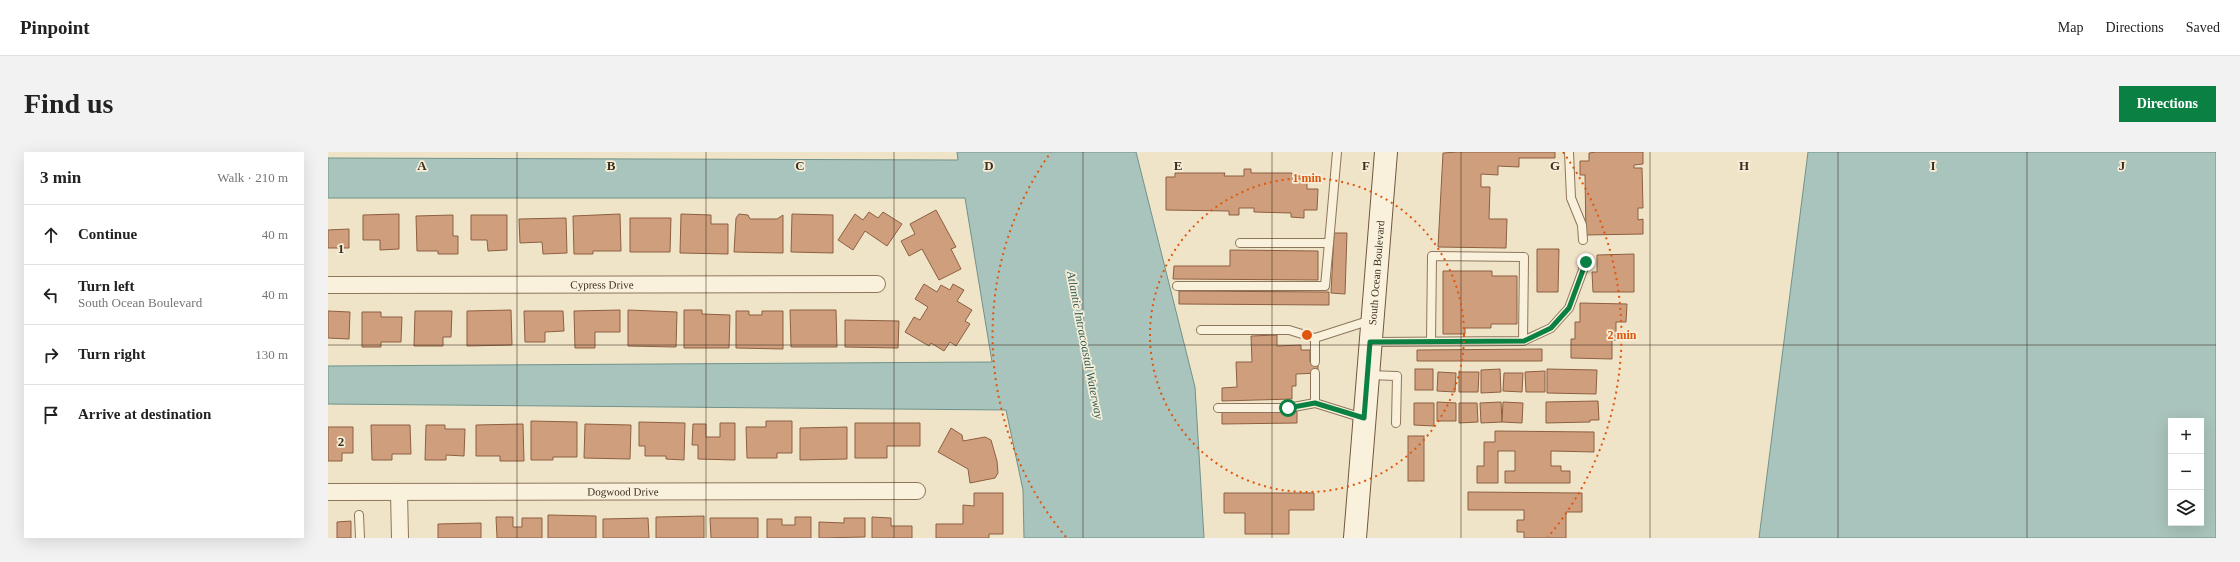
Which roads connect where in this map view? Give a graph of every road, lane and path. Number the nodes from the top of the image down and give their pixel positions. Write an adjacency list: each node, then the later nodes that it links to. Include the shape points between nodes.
1 (1337, 152): 6 (lane)
2 (1386, 152): 11 (main road, South Ocean Boulevard)
3 (1569, 152): 4 (lane, via 1571,198 1582,225)
4 (1583, 240)
5 (1240, 243): 6 (lane)
6 (1329, 243): 10 (lane, via 1325,286)
7 (1586, 262): 15 (lane, via 1569,308 1551,328)
8 (877, 284): 9 (street, Cypress Drive)
9 (328, 285)
10 (1178, 286)
11 (1372, 320): 13 (lane); 16 (main road, South Ocean Boulevard)
12 (1201, 330): 13 (lane, via 1288,330)
13 (1315, 338): 17 (lane)
14 (1431, 341): 15 (lane); 15 (lane, via 1432,256 1524,257); 16 (lane)
15 (1524, 341)
16 (1370, 342): 19 (main road, South Ocean Boulevard)
17 (1315, 362)
18 (1315, 373): 20 (lane)
19 (1367, 375): 22 (main road, South Ocean Boulevard); 23 (lane, via 1397,376)
20 (1315, 403): 21 (lane, via 1288,408); 22 (lane)
21 (1218, 408)
22 (1364, 418): 30 (main road, South Ocean Boulevard)
23 (1396, 423)
24 (917, 491): 26 (street, Dogwood Drive)
25 (328, 492): 26 (street, Dogwood Drive)
26 (399, 492): 29 (street)
27 (359, 515): 28 (lane)
28 (360, 538)
29 (400, 538)
30 (1355, 538)

